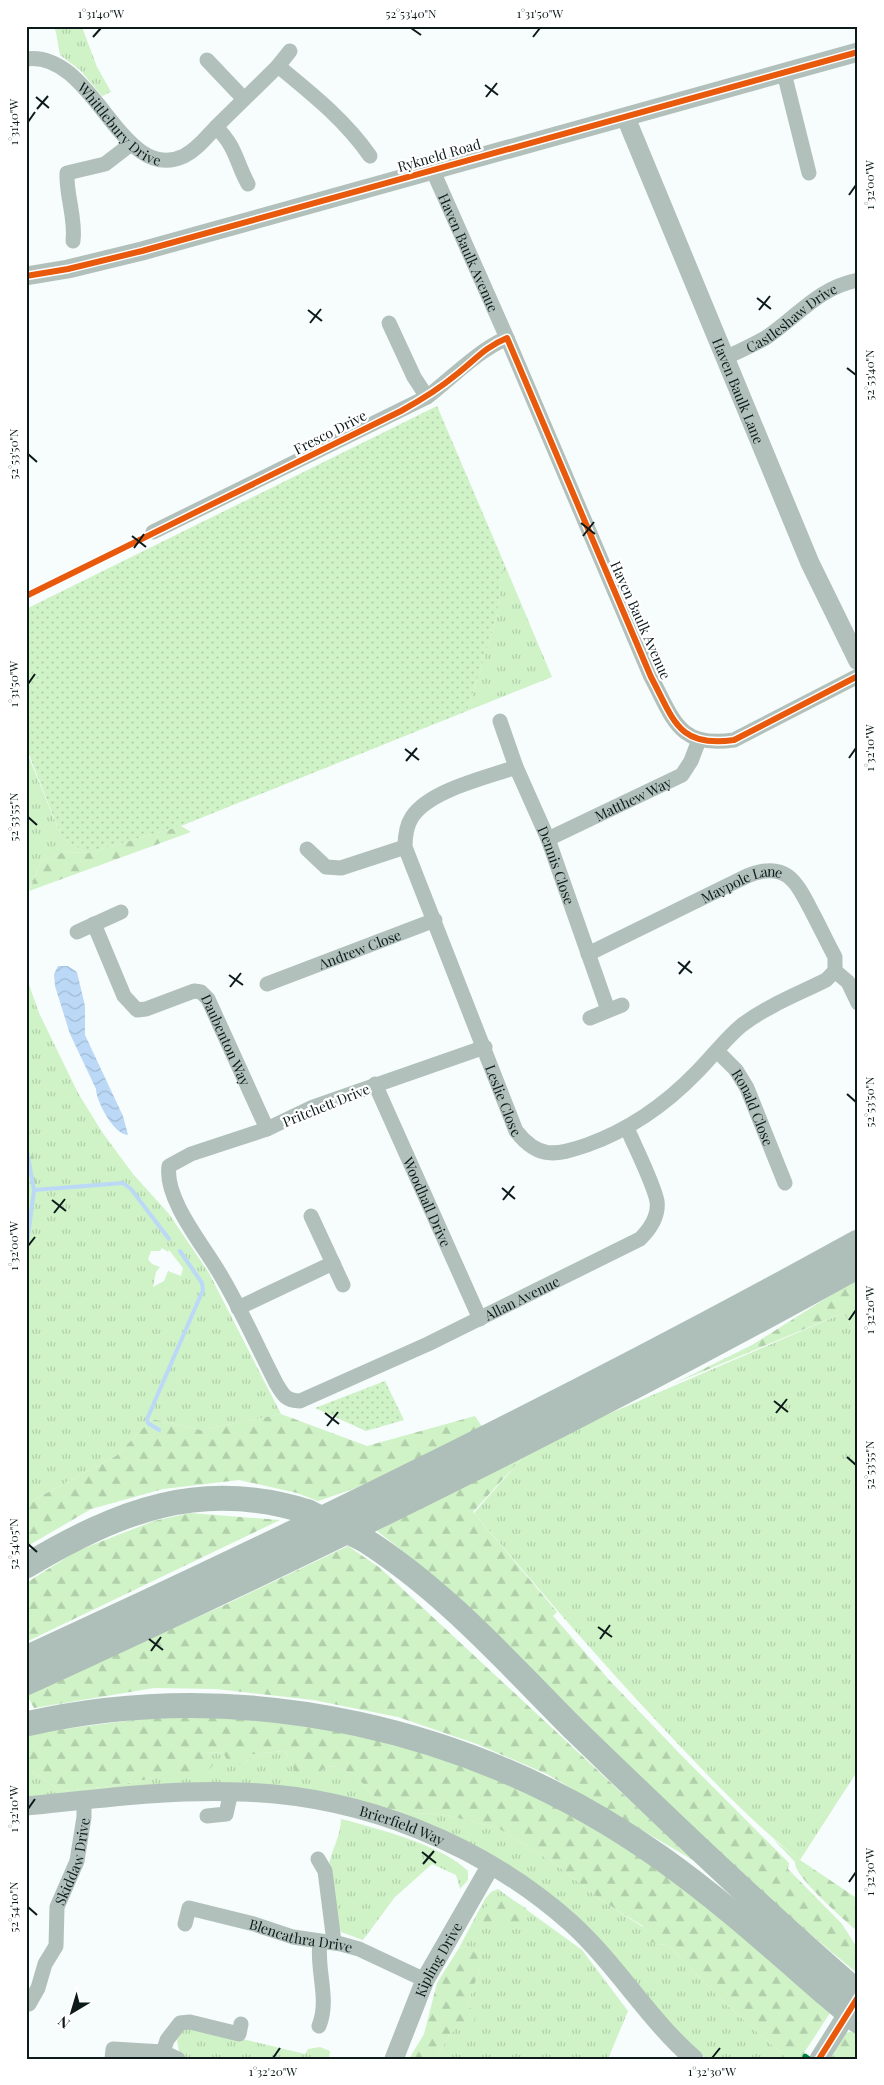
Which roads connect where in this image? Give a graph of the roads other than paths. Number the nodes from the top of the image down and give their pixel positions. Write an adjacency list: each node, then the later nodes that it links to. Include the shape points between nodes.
1 (290, 51): 5 (street, Whittlebury Drive)
2 (858, 52): 6 (street, Rykneld Road)
3 (26, 59): 10 (street, Whittlebury Drive, via 48,60 68,70)
4 (207, 60): 7 (street)
5 (278, 66): 7 (street, Whittlebury Drive); 11 (street, via 345,123)
6 (784, 73): 8 (street, Rykneld Road); 13 (street)
7 (244, 99): 9 (street, Whittlebury Drive)
8 (626, 118): 12 (street, Rykneld Road); 20 (street, Haven Baulk Lane)
9 (216, 127): 10 (street, Whittlebury Drive, via 194,149 177,158 156,159); 14 (street, via 234,148)
10 (131, 144): 15 (street, via 105,164 67,173 66,187 74,228)
11 (370, 156)
12 (433, 171): 16 (street, Rykneld Road, via 142,251); 19 (street, Haven Baulk Avenue)
13 (809, 173)
14 (248, 184)
15 (72, 241)
16 (26, 276)
17 (858, 280): 20 (street, Castleshaw Drive, via 838,284 764,339)
18 (389, 323): 21 (street)
19 (507, 338): 21 (street, Fresco Drive, via 483,350); 26 (street, Haven Baulk Avenue, via 651,677 675,721 686,734)
20 (725, 358): 23 (street, Haven Baulk Lane, via 810,563)
21 (427, 397): 22 (street, Fresco Drive)
22 (153, 532)
23 (858, 661)
24 (858, 676): 26 (street, via 734,740)
25 (500, 721): 27 (street, Dennis Close)
26 (698, 740): 28 (street, Matthew Way, via 682,775)
27 (516, 767): 28 (street, Dennis Close); 29 (street, via 436,796 424,804 412,817 405,833)
28 (548, 839): 35 (street, Dennis Close)
29 (405, 847): 30 (street, via 341,868 326,867); 32 (street, Leslie Close)
30 (307, 849)
31 (121, 912): 33 (street)
32 (435, 920): 37 (street, Andrew Close, via 287,984); 40 (street, Leslie Close)
33 (94, 924): 34 (street); 44 (street, Daubenton Way, via 124,996 137,1010 146,1010 194,991 201,992 208,999)
34 (77, 932)
35 (588, 954): 36 (street, Maypole Lane, via 747,876 762,870 774,870 796,882 835,957); 39 (street, Dennis Close, via 615,1007)
36 (835, 971): 38 (street, via 848,982); 41 (street, Leslie Close, via 826,980 754,1016)
37 (267, 984)
38 (858, 1003)
39 (590, 1018)
40 (484, 1047): 42 (street, Pritchett Drive); 43 (street, Leslie Close, via 516,1131 538,1151 552,1154 568,1151)
41 (717, 1051): 43 (street, Leslie Close, via 654,1110); 45 (street, Ronald Close, via 736,1070 747,1088)
42 (375, 1084): 44 (street, Pritchett Drive, via 313,1107); 52 (street, Woodhall Drive)
43 (627, 1128): 52 (street, Allan Avenue, via 657,1201 650,1228 640,1238)
44 (267, 1130): 51 (street, Pritchett Drive, via 191,1154 169,1166 167,1179 173,1193 196,1239 220,1273)
45 (785, 1172)
46 (311, 1216): 48 (street)
47 (858, 1242): 54 (highway, via 586,1388 213,1573)
48 (333, 1263): 50 (street); 51 (street)
49 (858, 1266): 55 (highway, via 571,1421 212,1598)
50 (343, 1285)
51 (238, 1308): 52 (street, Allan Avenue, via 283,1395 290,1401 300,1401)
52 (480, 1319)
53 (26, 1566): 66 (highway, bridge, via 90,1530 158,1506 183,1501 269,1502 308,1512 364,1540 402,1566 469,1625 701,1851)
54 (26, 1658)
55 (26, 1682)
56 (26, 1724): 66 (highway, via 146,1707 236,1707 338,1718 464,1753 570,1800 661,1858)
57 (231, 1792): 58 (street, Brierfield Way); 60 (street, via 226,1814); 62 (street, Brierfield Way, via 285,1795 345,1806 438,1838)
58 (84, 1800): 59 (street, Brierfield Way); 69 (street, Skiddaw Drive, via 77,1861 57,1907 56,1946)
59 (26, 1806)
60 (207, 1816)
61 (318, 1859): 64 (street, via 325,1872)
62 (491, 1865): 65 (street, Kipling Drive); 77 (street, Brierfield Way, via 549,1905 578,1930)
63 (185, 1924): 64 (street, Blencathra Drive, via 189,1908 293,1937)
64 (327, 1942): 65 (street, Blencathra Drive, via 378,1955); 72 (street, via 318,1962 324,1997 324,2016)
65 (425, 1980): 76 (street, Kipling Drive)
66 (831, 1984): 67 (highway); 70 (highway, bridge)
67 (858, 1993)
68 (858, 1997): 78 (street)
69 (29, 2004)
70 (858, 2021)
71 (241, 2024): 73 (street, via 239,2034 190,2022 180,2023 167,2040)
72 (319, 2026)
73 (163, 2052): 74 (street, via 113,2049); 75 (street)
74 (112, 2059)
75 (178, 2059)
76 (394, 2059)
77 (694, 2059)
78 (819, 2059)

